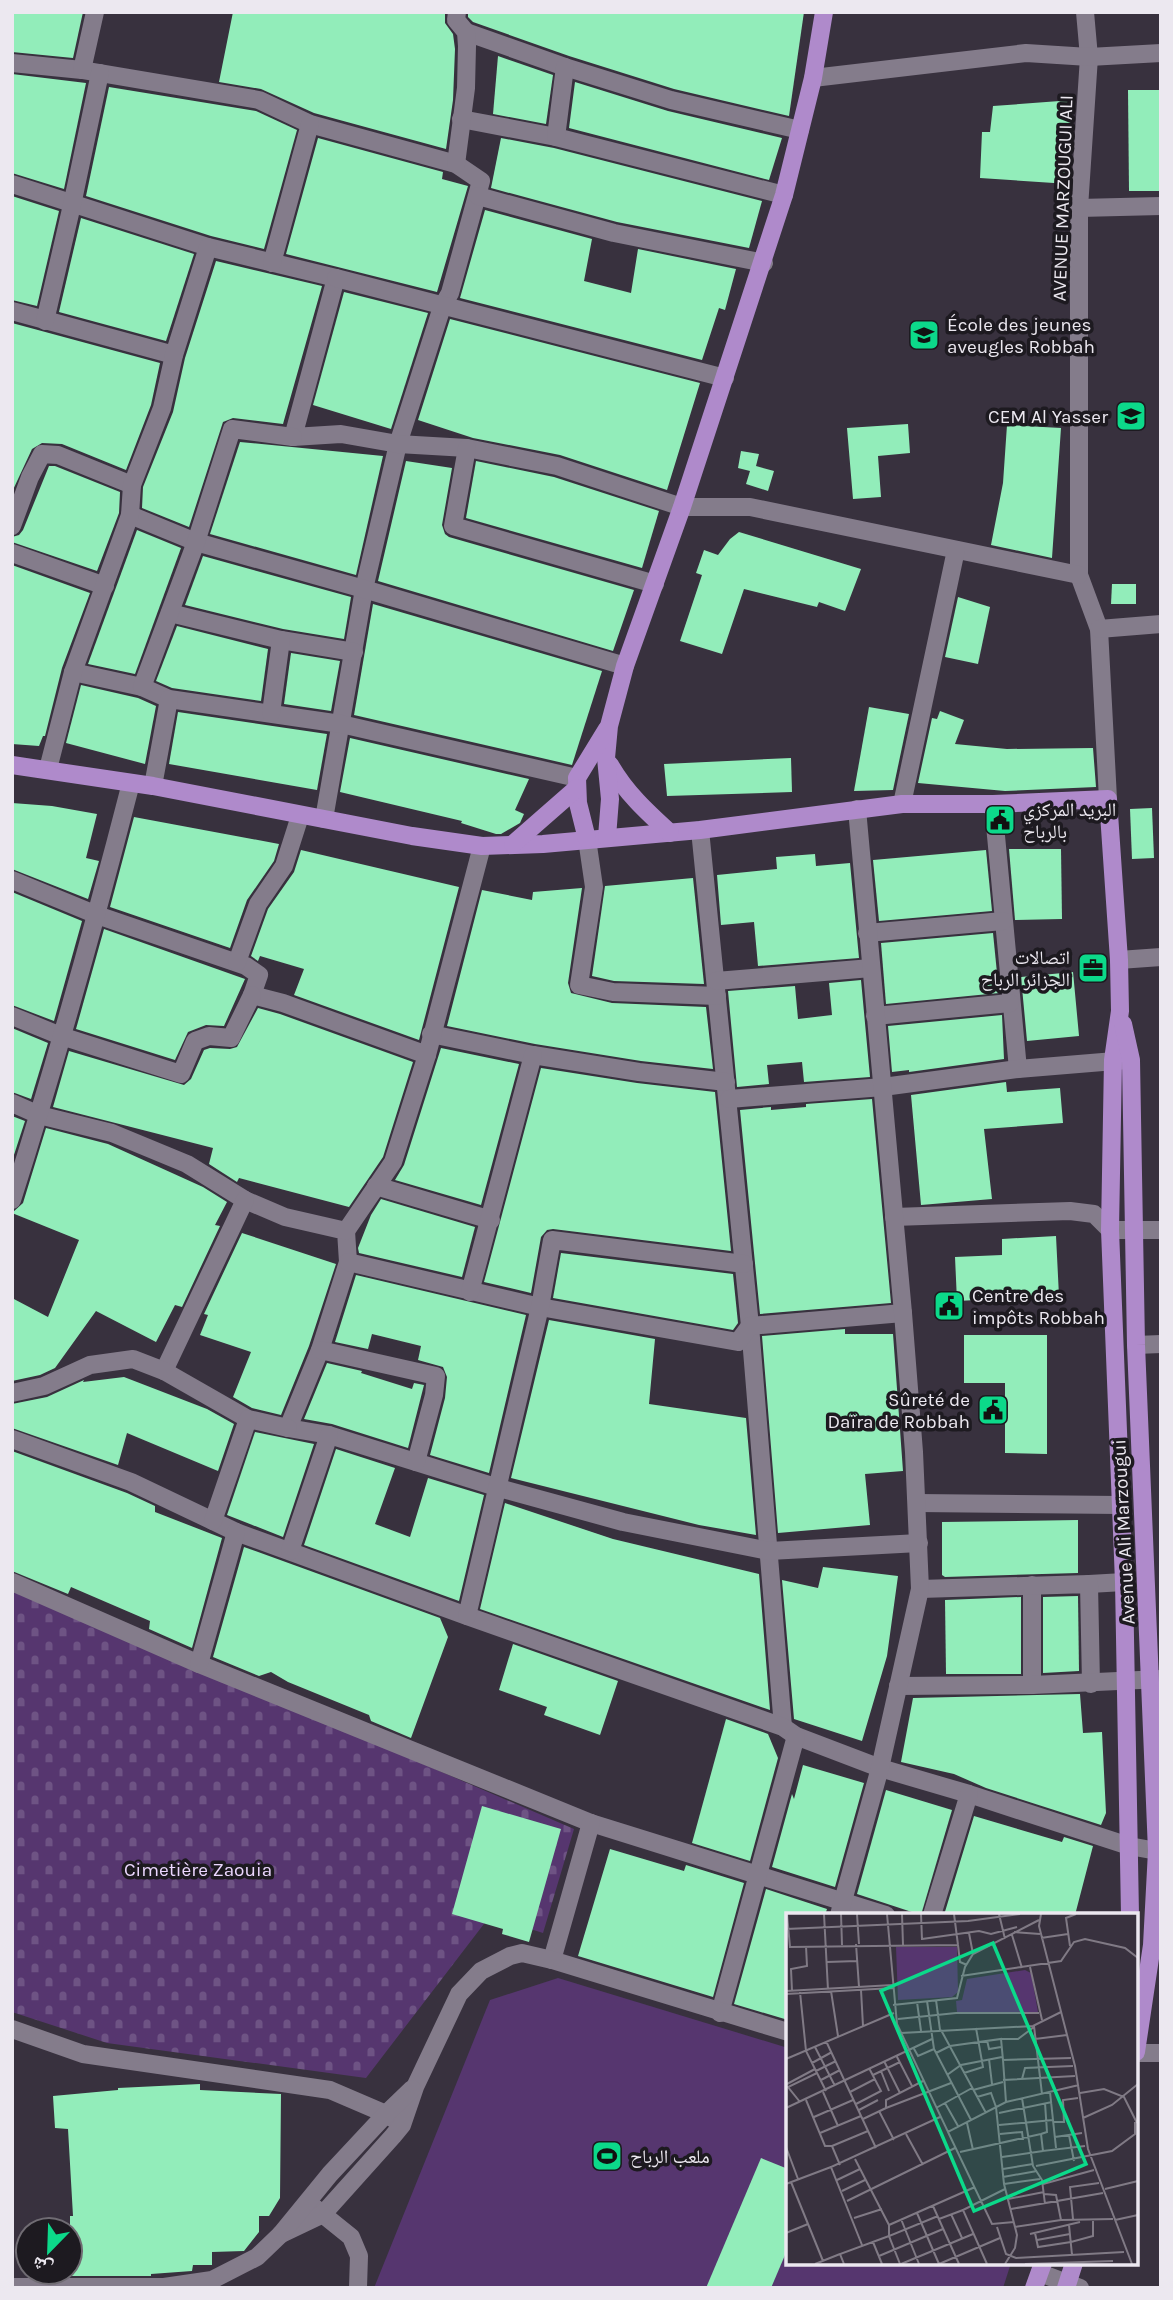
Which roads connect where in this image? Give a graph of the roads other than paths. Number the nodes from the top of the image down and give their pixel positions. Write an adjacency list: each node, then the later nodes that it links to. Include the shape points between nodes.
1 (95, 12): 10 (street)
2 (457, 12): 5 (street, via 456,20)
3 (824, 12): 12 (main road)
4 (1085, 12): 7 (street, AVENUE MARZOUGUI ALI)
5 (466, 32): 9 (street); 13 (street)
6 (1161, 53): 7 (street)
7 (1090, 57): 12 (street, via 1026,53); 23 (street, AVENUE MARZOUGUI ALI)
8 (12, 63): 10 (street)
9 (565, 67): 15 (street, via 671,100); 16 (street)
10 (82, 70): 11 (street)
11 (100, 73): 14 (street, via 259,100); 21 (street)
12 (813, 78): 15 (main road)
13 (461, 119): 16 (street); 17 (street)
14 (310, 124): 17 (street); 25 (street)
15 (800, 131): 19 (main road)
16 (556, 136): 19 (street)
17 (456, 164): 20 (street, via 481,181)
18 (12, 184): 21 (street)
19 (784, 195): 26 (main road)
20 (478, 196): 26 (street, via 614,233); 28 (street)
21 (72, 205): 24 (street); 30 (street)
22 (1161, 206): 23 (street)
23 (1079, 208): 43 (street, AVENUE MARZOUGUI ALI)
24 (208, 247): 25 (street); 31 (street)
25 (272, 263): 27 (street)
26 (764, 263): 32 (main road)
27 (336, 278): 28 (street); 33 (street)
28 (442, 307): 32 (street); 34 (street)
29 (12, 311): 30 (street)
30 (45, 321): 31 (street)
31 (174, 355): 36 (street, via 162,408)
32 (724, 378): 37 (main road)
33 (293, 437): 34 (street, via 341,434); 40 (street, via 232,429)
34 (398, 444): 35 (street); 46 (street)
35 (467, 448): 37 (street, via 557,466); 44 (street, via 453,526)
36 (132, 485): 38 (street); 39 (street, via 58,455 42,454)
37 (682, 507): 41 (street, via 750,506); 44 (main road)
38 (130, 515): 40 (street); 45 (street)
39 (12, 526)
40 (196, 542): 46 (street); 47 (street)
41 (956, 550): 43 (street); 66 (street)
42 (12, 553): 45 (street)
43 (1080, 575): 49 (street, AVENUE MARZOUGUI ALI)
44 (655, 584): 52 (main road)
45 (105, 586): 53 (street)
46 (364, 589): 51 (street); 52 (street)
47 (170, 613): 50 (street); 54 (street)
48 (1161, 624): 49 (street)
49 (1100, 629): 65 (street, AVENUE MARZOUGUI ALI)
50 (281, 639): 51 (street); 56 (street)
51 (354, 652): 57 (street)
52 (625, 666): 58 (main road)
53 (73, 672): 54 (street); 61 (street)
54 (142, 687): 55 (street)
55 (169, 699): 56 (street); 64 (street)
56 (271, 713): 57 (street)
57 (341, 724): 63 (street); 70 (street)
58 (609, 726): 59 (main road); 63 (main road)
59 (606, 758): 72 (main road, via 620,783); 73 (main road)
60 (12, 765): 61 (main road)
61 (48, 769): 62 (main road)
62 (131, 783): 64 (main road); 78 (street)
63 (577, 783): 74 (main road); 76 (main road)
64 (153, 786): 69 (main road)
65 (1108, 799): 67 (main road); 82 (main road, Avenue Ali Marzougui)
66 (902, 804): 67 (main road); 68 (main road)
67 (993, 804): 79 (street)
68 (857, 809): 71 (main road); 80 (street)
69 (300, 816): 70 (main road); 83 (street, via 285,866 258,904)
70 (324, 819): 75 (main road)
71 (700, 830): 72 (main road); 85 (street)
72 (670, 833): 73 (main road)
73 (607, 836): 76 (main road)
74 (513, 844): 75 (main road); 76 (main road)
75 (482, 846): 90 (street)
76 (589, 847): 85 (street, via 594,887 579,985 613,992)
77 (12, 880): 78 (street)
78 (97, 915): 83 (street); 91 (street)
79 (1003, 921): 80 (street); 87 (street)
80 (867, 933): 84 (street)
81 (1161, 957): 82 (street)
82 (1119, 960): 94 (main road, Avenue Ali Marzougui)
83 (237, 962): 86 (street, via 259,975)
84 (871, 968): 85 (street); 89 (street)
85 (716, 988): 97 (street)
86 (252, 995): 91 (street, via 231,1038 209,1035 195,1041 181,1074); 92 (street)
87 (1010, 1003): 89 (street); 95 (street)
88 (12, 1016): 91 (street)
89 (875, 1016): 96 (street)
90 (431, 1034): 92 (street); 93 (street)
91 (61, 1036): 99 (street)
92 (427, 1055): 100 (street, via 393,1162)
93 (533, 1055): 97 (street); 104 (street)
94 (1122, 1060): 95 (street); 105 (main road, Avenue Ali Marzougui); 108 (main road, Avenue Ali Marzougui)
95 (1018, 1069): 96 (street)
96 (883, 1087): 97 (street); 103 (street)
97 (727, 1090): 110 (street)
98 (12, 1103): 99 (street)
99 (40, 1115): 101 (street); 102 (street, via 112,1133 187,1164)
100 (376, 1186): 104 (street); 107 (street)
101 (12, 1200)
102 (245, 1200): 107 (street, via 285,1217); 118 (street)
103 (894, 1217): 105 (street, via 1070,1211 1094,1214); 113 (street)
104 (491, 1220): 111 (street)
105 (1110, 1230): 108 (street); 127 (main road, Avenue Ali Marzougui)
106 (1161, 1230): 108 (street)
107 (346, 1231): 109 (street)
108 (1134, 1231): 116 (main road, Avenue Ali Marzougui)
109 (348, 1262): 111 (street); 117 (street)
110 (744, 1264): 112 (street, via 552,1240); 114 (street)
111 (470, 1292): 112 (street)
112 (540, 1307): 114 (street, via 738,1342); 125 (street)
113 (903, 1313): 114 (street); 126 (street)
114 (750, 1326): 132 (street)
115 (1161, 1344): 116 (street)
116 (1136, 1345): 140 (main road, Avenue Ali Marzougui)
117 (320, 1350): 121 (street); 124 (street, via 436,1376)
118 (164, 1371): 119 (street, via 133,1359 90,1365 44,1386); 120 (street)
119 (12, 1393)
120 (248, 1419): 121 (street); 128 (street)
121 (288, 1428): 122 (street)
122 (329, 1435): 124 (street); 131 (street)
123 (12, 1439): 128 (street, via 131,1482)
124 (416, 1462): 125 (street)
125 (499, 1488): 132 (street, via 623,1522); 138 (street)
126 (917, 1503): 127 (street); 130 (street)
127 (1120, 1505): 134 (main road, Avenue Ali Marzougui)
128 (213, 1521): 129 (street)
129 (236, 1532): 131 (street); 139 (street)
130 (919, 1543): 132 (street); 137 (street)
131 (290, 1551): 138 (street)
132 (769, 1551): 145 (street)
133 (12, 1582): 139 (street)
134 (1124, 1582): 135 (street); 141 (main road, Avenue Ali Marzougui)
135 (1088, 1584): 136 (street); 142 (street)
136 (1032, 1585): 137 (street); 143 (street)
137 (920, 1589): 144 (street)
138 (467, 1616): 145 (street)
139 (199, 1664): 148 (street)
140 (1156, 1679): 141 (street); 150 (main road, Avenue Ali Marzougui)
141 (1126, 1681): 142 (street); 149 (main road, Avenue Ali Marzougui)
142 (1091, 1684): 143 (street)
143 (1032, 1685): 144 (street)
144 (898, 1686): 146 (street)
145 (789, 1731): 146 (street); 151 (street)
146 (880, 1768): 147 (street); 152 (street)
147 (969, 1794): 149 (street); 154 (street)
148 (591, 1823): 151 (street); 156 (street)
149 (1129, 1846): 150 (street); 155 (main road, Avenue Ali Marzougui)
150 (1157, 1851): 160 (main road, Avenue Ali Marzougui, via 1152,1945)
151 (758, 1877): 152 (street); 157 (street)
152 (841, 1908): 153 (street)
153 (873, 1913)
154 (933, 1913)
155 (1130, 1913)
156 (552, 1960): 157 (street); 163 (street, via 522,1953 481,1971 459,1994)
157 (720, 2013): 159 (street)
158 (12, 2029): 164 (street, via 83,2054 330,2090)
159 (786, 2031)
160 (1138, 2040)
161 (1138, 2053): 162 (street)
162 (1161, 2053)
163 (415, 2087): 164 (street); 165 (street)
164 (386, 2113): 165 (street); 166 (street)
165 (402, 2125): 167 (street)
166 (307, 2201): 167 (street); 168 (street)
167 (323, 2214): 168 (street); 174 (street, via 351,2237 359,2256)
168 (281, 2234): 171 (street, via 257,2257)
169 (1074, 2265): 172 (main road)
170 (1039, 2275): 172 (street)
171 (212, 2284): 173 (street)
172 (1071, 2286)
173 (12, 2287)
174 (358, 2288)

